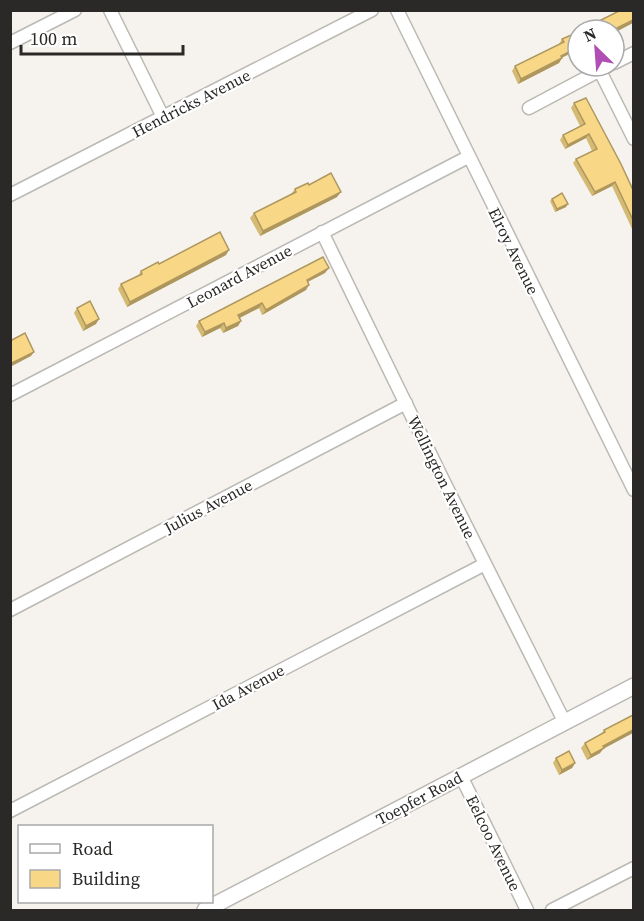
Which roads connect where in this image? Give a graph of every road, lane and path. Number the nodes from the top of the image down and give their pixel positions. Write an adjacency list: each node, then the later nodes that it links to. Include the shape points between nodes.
1 (75, 10): 5 (street)
2 (110, 10): 9 (street)
3 (372, 10): 9 (street, Hendricks Avenue)
4 (397, 10): 11 (street, Elroy Avenue)
5 (10, 43)
6 (585, 78): 8 (street)
7 (608, 78): 10 (street)
8 (529, 108)
9 (163, 117): 12 (street, Hendricks Avenue)
10 (633, 139)
11 (468, 157): 13 (street, Leonard Avenue); 16 (street, Elroy Avenue)
12 (10, 195)
13 (322, 232): 14 (street, Leonard Avenue); 15 (street, Wellington Avenue)
14 (10, 395)
15 (406, 403): 17 (street, Wellington Avenue); 18 (street, Julius Avenue)
16 (633, 490)
17 (485, 564): 20 (street, Wellington Avenue); 22 (street, Ida Avenue)
18 (10, 610)
19 (633, 686): 20 (street, Toepfer Road)
20 (564, 722): 21 (street, Toepfer Road)
21 (461, 776): 24 (street, Toepfer Road); 25 (street, Eelcoo Avenue)
22 (10, 811)
23 (633, 868): 26 (street)
24 (205, 910)
25 (527, 910)
26 (552, 910)

